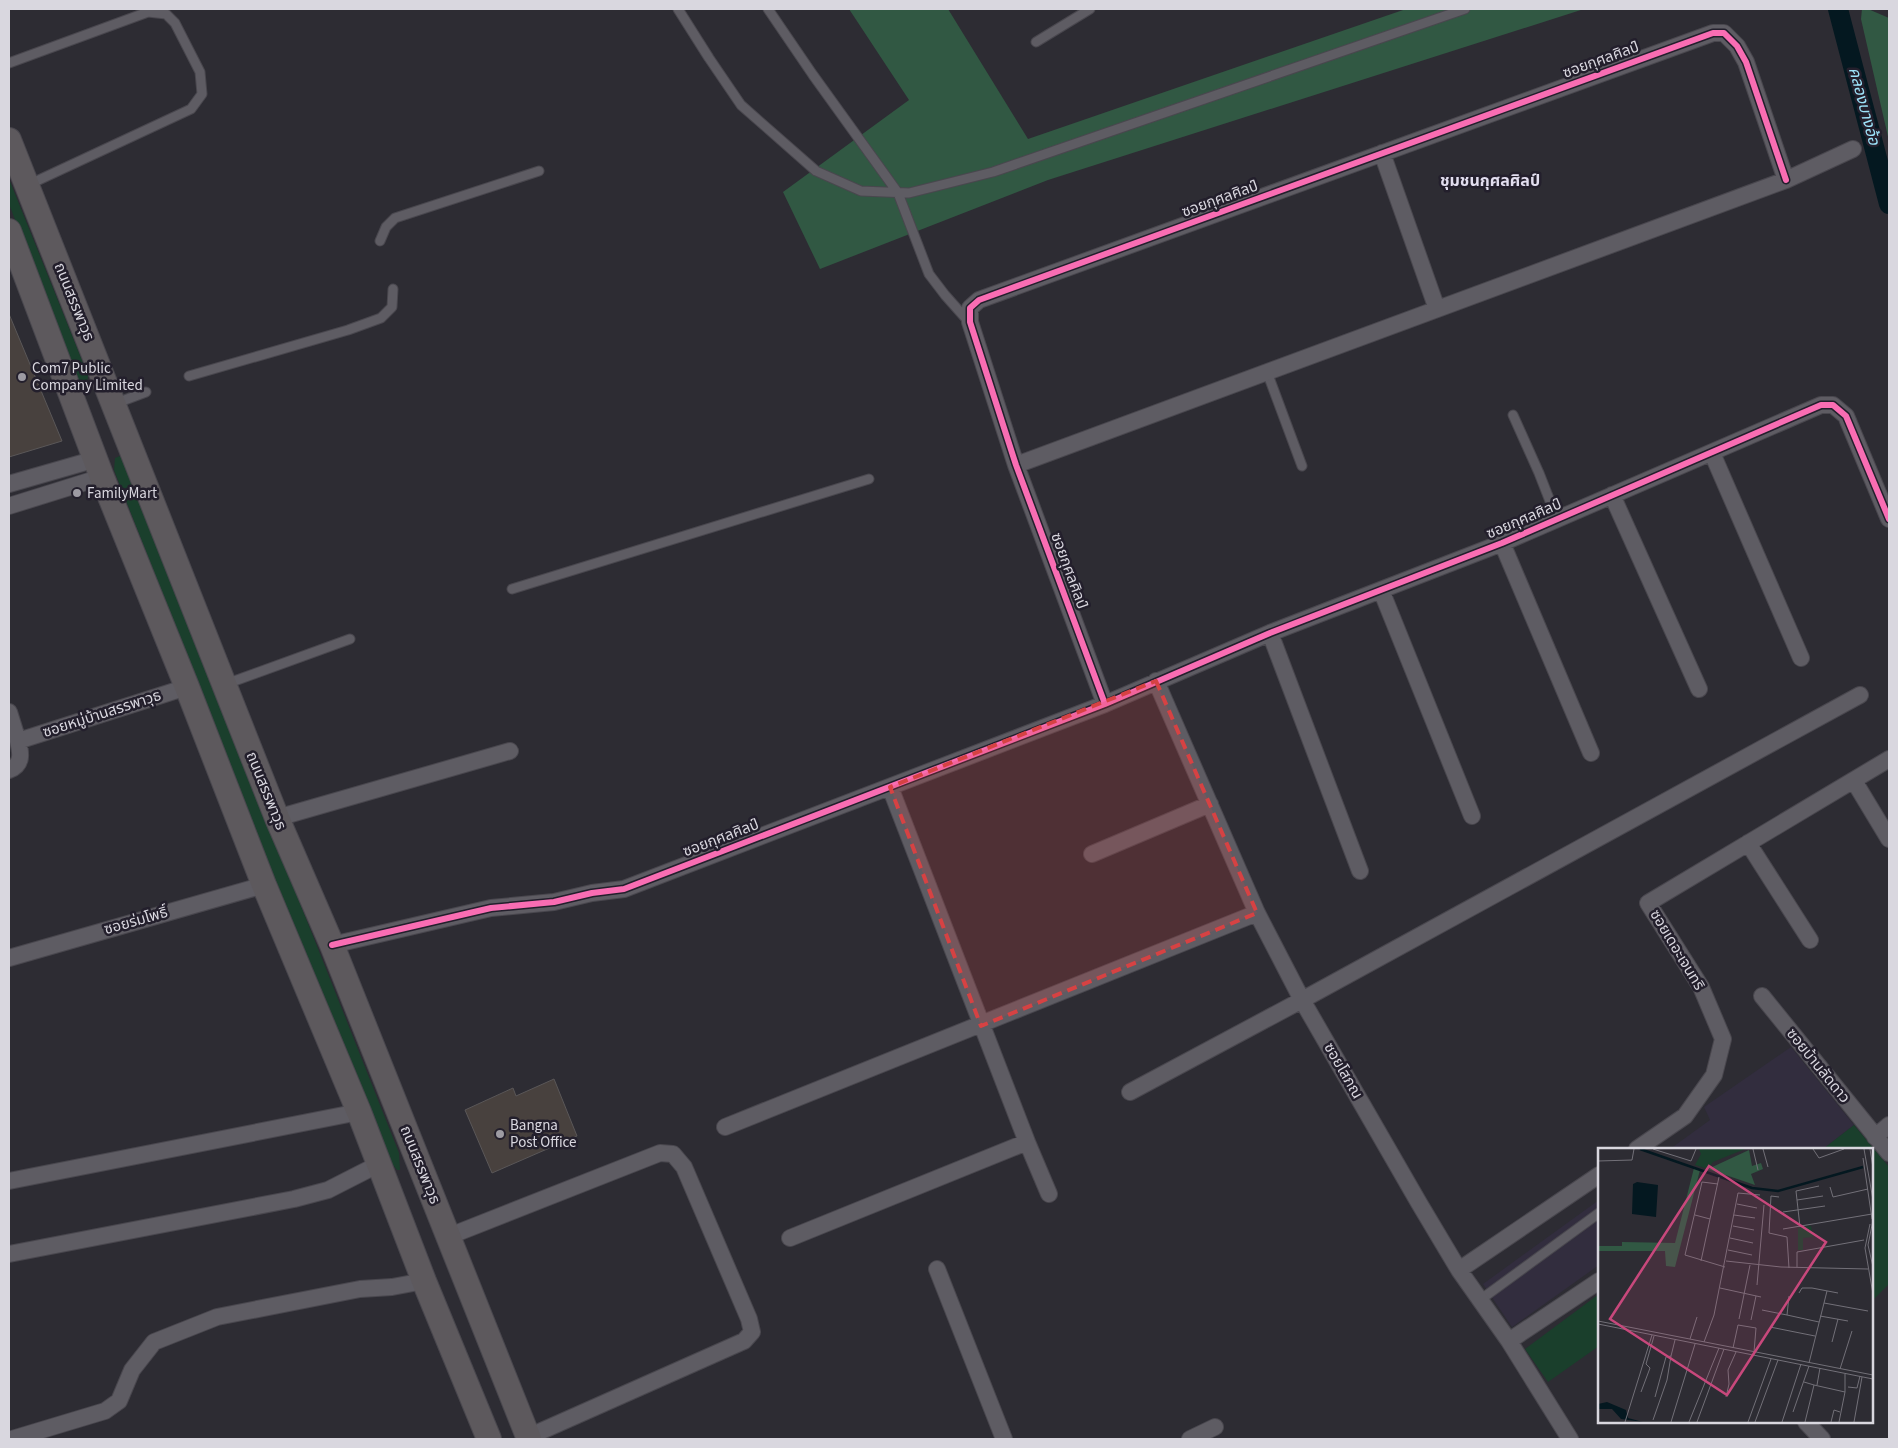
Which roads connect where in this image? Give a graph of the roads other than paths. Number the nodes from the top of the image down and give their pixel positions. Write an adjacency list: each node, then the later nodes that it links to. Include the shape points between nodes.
1 (678, 9): 13 (lane, via 741,105 816,171 862,191)
2 (768, 9): 13 (lane)
3 (1090, 9): 5 (lane)
4 (1465, 9): 13 (lane, via 992,172 909,194)
5 (1036, 42)
6 (9, 63): 12 (lane, via 148,12 166,14 175,23 200,72 202,94 191,109)
7 (9, 140): 12 (main road, ถนนสรรพาวุธ)
8 (1853, 149): 11 (street)
9 (1382, 153): 11 (street, ซอยกุศลศิลป์, via 1713,33 1724,33 1746,62); 17 (street); 18 (street, ซอยกุศลศิลป์, via 979,300 970,308)
10 (539, 170): 15 (lane, via 395,218 386,227)
11 (1786, 180): 17 (street)
12 (27, 185): 22 (main road, ถนนสรรพาวุธ)
13 (898, 193): 18 (lane, via 929,274)
14 (9, 231): 24 (main road)
15 (380, 242)
16 (393, 289): 20 (lane, via 392,307 381,318)
17 (1437, 309): 19 (street)
18 (970, 322): 26 (street, ซอยกุศลศิลป์)
19 (1267, 372): 26 (street); 27 (lane)
20 (189, 376)
21 (146, 392): 22 (lane)
22 (114, 404): 24 (main road); 42 (main road, ถนนสรรพาวุธ)
23 (1513, 415): 33 (lane)
24 (80, 418): 28 (main road)
25 (1712, 453): 31 (street, ซอยกุศลศิลป์); 34 (street, ซอยกุศลศิลป์, via 1821,405 1834,405 1846,416); 40 (street)
26 (1016, 465): 46 (street, ซอยกุศลศิลป์)
27 (1302, 466)
28 (99, 468): 30 (street); 32 (street); 43 (main road)
29 (869, 479): 36 (lane)
30 (9, 484)
31 (1612, 495): 33 (street, ซอยกุศลศิลป์); 44 (street)
32 (9, 506)
33 (1557, 519): 35 (street, ซอยกุศลศิลป์)
34 (1889, 519)
35 (1502, 543): 37 (street, ซอยกุศลศิลป์); 50 (street)
36 (512, 589)
37 (1381, 590): 38 (street, ซอยกุศลศิลป์); 56 (street)
38 (1270, 633): 41 (street, ซอยกุศลศิลป์); 61 (street)
39 (350, 639): 42 (lane)
40 (1800, 658)
41 (1156, 681): 46 (street, ซอยกุศลศิลป์); 55 (street, ซอยโสภณ)
42 (224, 685): 57 (main road, ถนนสรรพาวุธ)
43 (187, 687): 48 (street, ซอยหมู่บ้านสรรพาวุธ); 62 (main road)
44 (1699, 688)
45 (1860, 695): 68 (street)
46 (1105, 704): 54 (street, ซอยกุศลศิลป์)
47 (9, 712): 48 (street)
48 (18, 740): 52 (street, via 20,761)
49 (510, 751): 57 (street)
50 (1591, 753)
51 (1889, 759): 53 (street, ซอยเดอะเจนทริ)
52 (9, 770)
53 (1854, 781): 58 (street); 59 (street, ซอยเดอะเจนทริ)
54 (890, 787): 65 (street, ซอยกุศลศิลป์, via 624,889 554,902 491,908); 69 (street)
55 (1210, 804): 60 (street); 63 (street, ซอยโสภณ)
56 (1472, 816)
57 (277, 818): 65 (main road, ถนนสรรพาวุธ)
58 (1889, 839)
59 (1748, 844): 64 (street); 76 (street, ซอยเดอะเจนทริ, via 1648,903 1701,987 1723,1040 1714,1075 1686,1116)
60 (1092, 854)
61 (1360, 871)
62 (264, 885): 66 (street, ซอยร่มโพธิ์); 71 (main road)
63 (1258, 913): 68 (street, ซอยโสภณ); 69 (street)
64 (1810, 940)
65 (332, 945): 82 (main road, ถนนสรรพาวุธ)
66 (9, 958)
67 (1762, 996): 74 (street, ซอยบ้านลัดดาว)
68 (1302, 1000): 70 (street); 89 (street, ซอยโสภณ)
69 (981, 1026): 73 (street); 75 (street)
70 (1130, 1092)
71 (360, 1112): 78 (main road); 80 (street)
72 (1889, 1125): 74 (street)
73 (725, 1127)
74 (1875, 1137): 77 (street, ซอยบ้านลัดดาว)
75 (1027, 1142): 81 (street); 86 (street)
76 (1638, 1148)
77 (1889, 1153)
78 (379, 1164): 83 (main road); 87 (street, via 328,1190 294,1199)
79 (1598, 1176): 89 (street)
80 (9, 1181)
81 (1049, 1194)
82 (432, 1196): 83 (main road); 85 (main road, ถนนสรรพาวุธ)
83 (397, 1212): 90 (main road)
84 (1598, 1214): 92 (lane)
85 (447, 1238): 96 (main road, ถนนสรรพาวุธ); 96 (street, via 660,1153 673,1154 684,1167 749,1319 752,1332 744,1341)
86 (790, 1238)
87 (9, 1254)
88 (938, 1269): 99 (street)
89 (1459, 1270): 92 (street, ซอยโสภณ)
90 (424, 1281): 97 (street, via 360,1289 217,1317 154,1342 132,1370 119,1401 105,1411); 98 (main road)
91 (1598, 1282): 93 (street)
92 (1480, 1300): 93 (street, ซอยโสภณ)
93 (1509, 1341): 101 (street, ซอยโสภณ)
94 (1807, 1423): 102 (street)
95 (1215, 1427): 100 (street)
96 (528, 1438)
97 (12, 1439)
98 (488, 1439)
99 (1004, 1439)
100 (1190, 1439)
101 (1570, 1439)
102 (1822, 1439)

